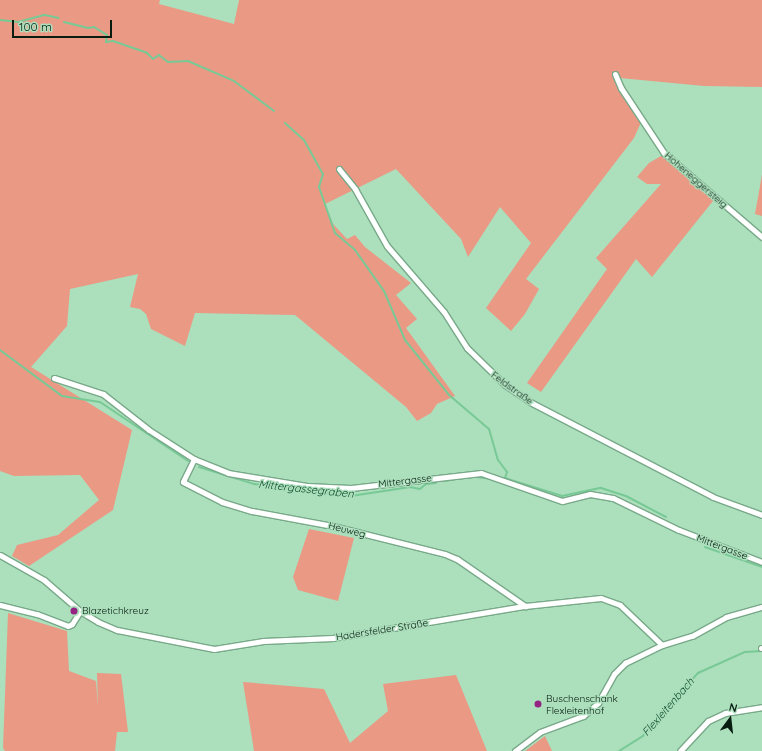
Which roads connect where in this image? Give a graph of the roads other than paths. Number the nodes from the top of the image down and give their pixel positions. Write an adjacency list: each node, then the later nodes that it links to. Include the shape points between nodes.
1 (615, 74): 3 (street, Hoheneggersteig, via 621,88 664,153)
2 (339, 169): 6 (street, Feldstraße, via 355,189 387,246 444,312 467,348 505,384 530,402 713,497)
3 (762, 237)
4 (54, 378): 5 (street, Mittergasse, via 103,394 149,430)
5 (194, 459): 8 (street, Mittergasse, via 213,468 242,476 332,488 480,473 562,501 599,494 679,530); 10 (street, Heuweg, via 184,482 222,502 252,512 333,526 445,554 457,559)
6 (762, 515)
7 (0, 555): 12 (street, Hadersfelder Straße, via 44,580)
8 (762, 562)
9 (0, 605): 12 (street, via 37,614 68,626)
10 (525, 606): 12 (street, Hadersfelder Straße, via 333,638 263,641 214,649 117,630); 13 (street, Hadersfelder Straße, via 601,598 620,605)
11 (762, 606): 13 (street, via 726,617 692,636)
12 (80, 611)
13 (662, 645): 15 (street, via 626,663 614,674 598,703 583,716 540,732)
14 (762, 707): 16 (street, via 725,713 708,721)
15 (516, 751)
16 (680, 751)

